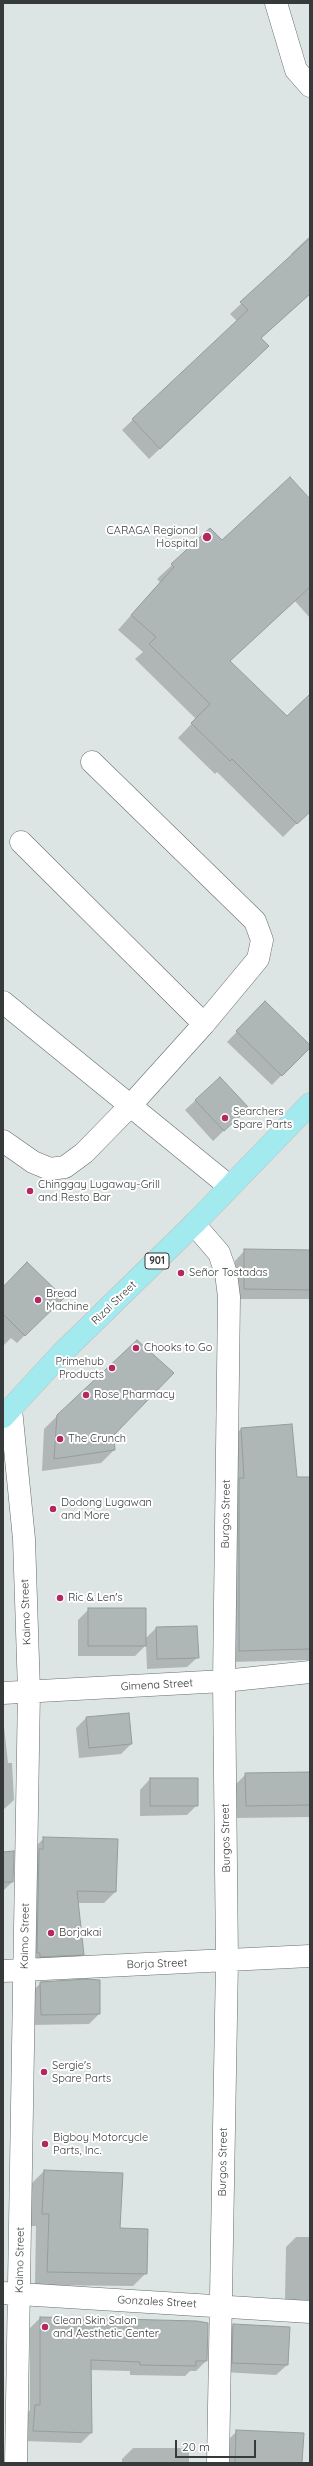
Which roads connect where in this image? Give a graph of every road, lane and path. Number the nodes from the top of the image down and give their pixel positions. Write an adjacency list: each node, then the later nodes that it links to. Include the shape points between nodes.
1 (276, 3): 2 (street, via 296,70)
2 (310, 86)
3 (92, 762): 6 (street, via 255,921 262,940 258,959)
4 (21, 842): 6 (street)
5 (3, 1002): 8 (street)
6 (204, 1024): 8 (street)
7 (310, 1104): 10 (main road, Rizal Street / 901)
8 (130, 1106): 9 (street, via 84,1152 65,1167 50,1169 33,1162); 10 (street)
9 (3, 1141)
10 (229, 1186): 11 (main road, Rizal Street / 901)
11 (194, 1224): 12 (main road, Rizal Street / 901, via 62,1354); 14 (street, Burgos Street, via 219,1253 226,1273 229,1298)
12 (7, 1413): 15 (street, Kaimo Street, via 24,1539)
13 (310, 1672): 14 (street, Gimena Street)
14 (224, 1681): 15 (street, Gimena Street); 18 (street, Burgos Street)
15 (29, 1691): 16 (street, Gimena Street); 19 (street, Kaimo Street)
16 (3, 1693)
17 (310, 1956): 18 (street, Borja Street)
18 (227, 1961): 19 (street, Borja Street); 22 (street, Burgos Street)
19 (25, 1970): 20 (street, Borja Street); 21 (street, Kaimo Street)
20 (3, 1971)
21 (11, 2294): 22 (street, Gonzales Street); 24 (street, Kaimo Street)
22 (221, 2306): 23 (street, Gonzales Street); 25 (street, Burgos Street)
23 (310, 2312)
24 (16, 2463)
25 (218, 2463)

